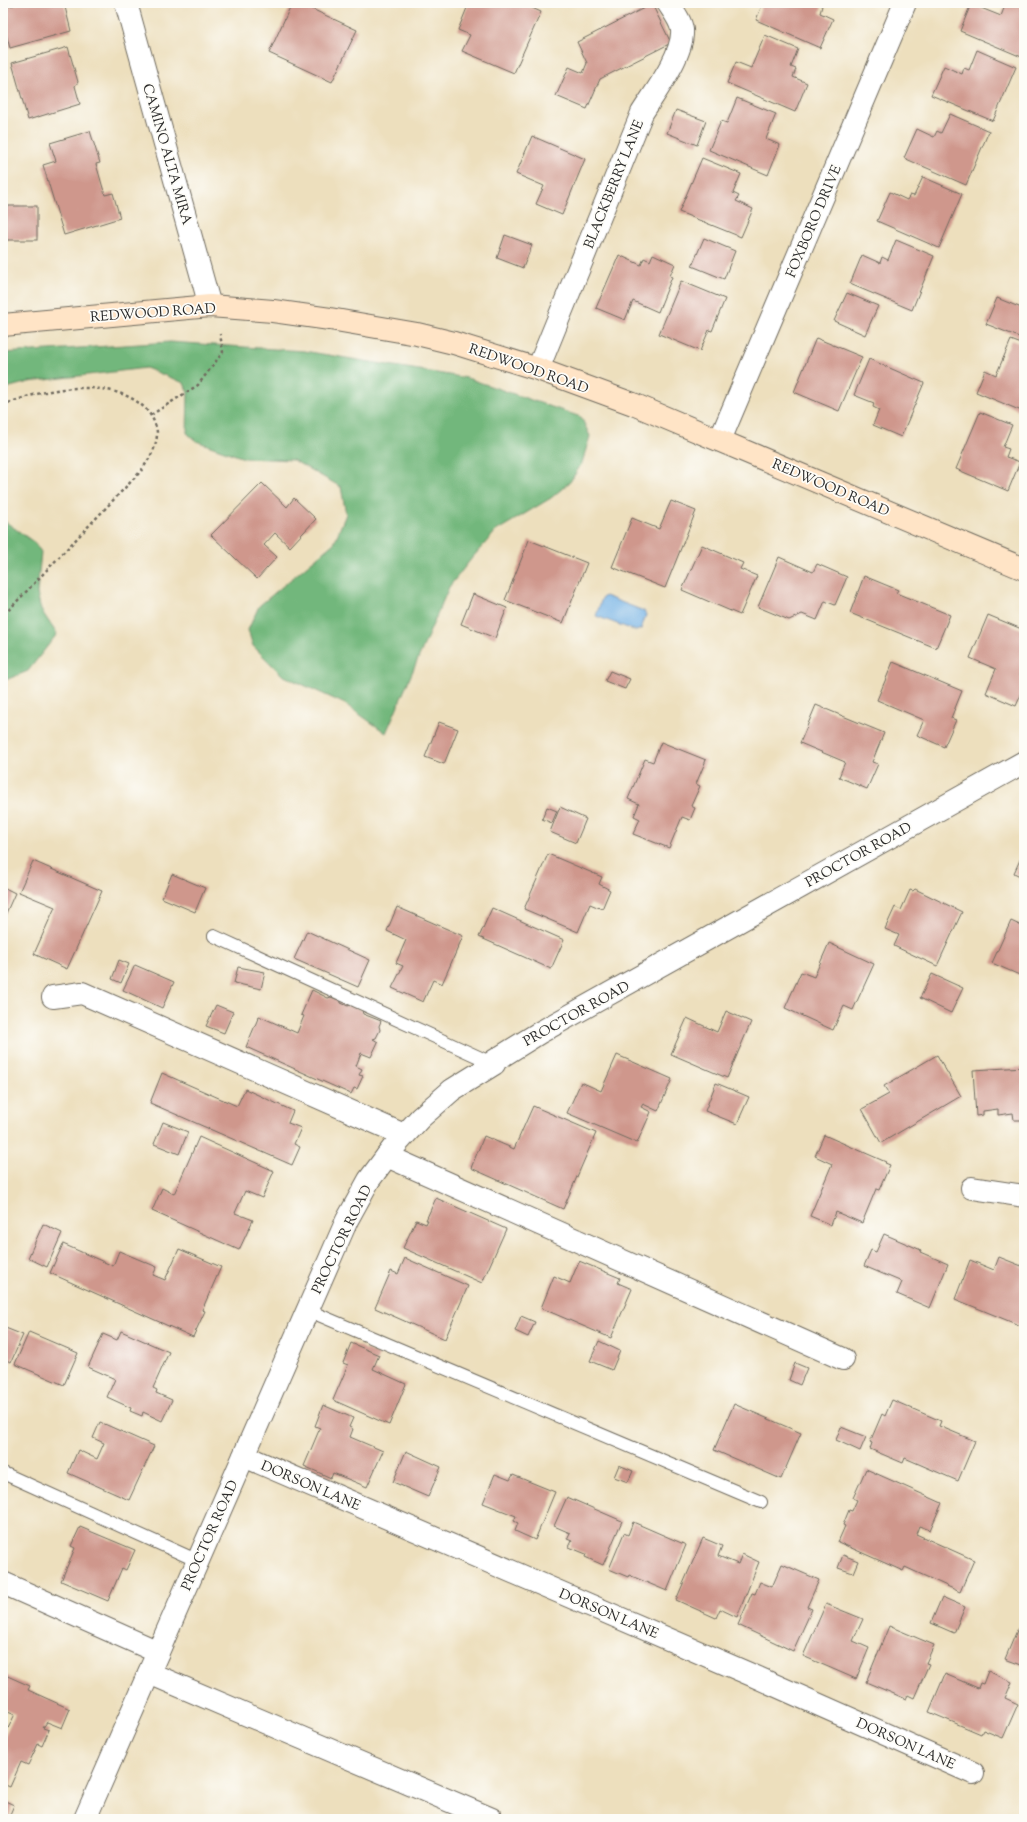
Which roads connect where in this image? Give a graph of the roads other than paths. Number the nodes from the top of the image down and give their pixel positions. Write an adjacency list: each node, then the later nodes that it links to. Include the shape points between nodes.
1 (126, 3): 4 (street, CAMINO ALTA MIRA)
2 (668, 3): 6 (street, BLACKBERRY LANE, via 682,30 680,43 664,80 642,113)
3 (905, 3): 7 (street, FOXBORO DRIVE)
4 (212, 306): 5 (main road, REDWOOD ROAD); 6 (main road, REDWOOD ROAD, via 330,318 410,333)
5 (3, 325)
6 (538, 369): 7 (main road, REDWOOD ROAD)
7 (720, 440): 8 (main road, REDWOOD ROAD)
8 (1024, 569)
9 (1024, 762): 12 (street, PROCTOR ROAD, via 539,1033 494,1061)
10 (214, 936): 12 (lane)
11 (53, 996): 13 (street, via 82,993)
12 (494, 1064): 13 (street, PROCTOR ROAD, via 452,1090)
13 (404, 1136): 14 (street, PROCTOR ROAD)
14 (387, 1156): 17 (street, PROCTOR ROAD, via 369,1180 347,1220); 18 (street)
15 (972, 1188): 16 (street)
16 (1024, 1196)
17 (307, 1310): 19 (street, PROCTOR ROAD); 21 (lane)
18 (843, 1359)
19 (244, 1456): 22 (street, PROCTOR ROAD); 26 (street, DORSON LANE)
20 (3, 1473): 22 (lane)
21 (761, 1502)
22 (198, 1561): 24 (street, PROCTOR ROAD)
23 (3, 1583): 24 (street)
24 (158, 1652): 25 (street, PROCTOR ROAD)
25 (150, 1673): 27 (street, PROCTOR ROAD); 28 (street)
26 (973, 1773)
27 (85, 1819)
28 (492, 1819)

